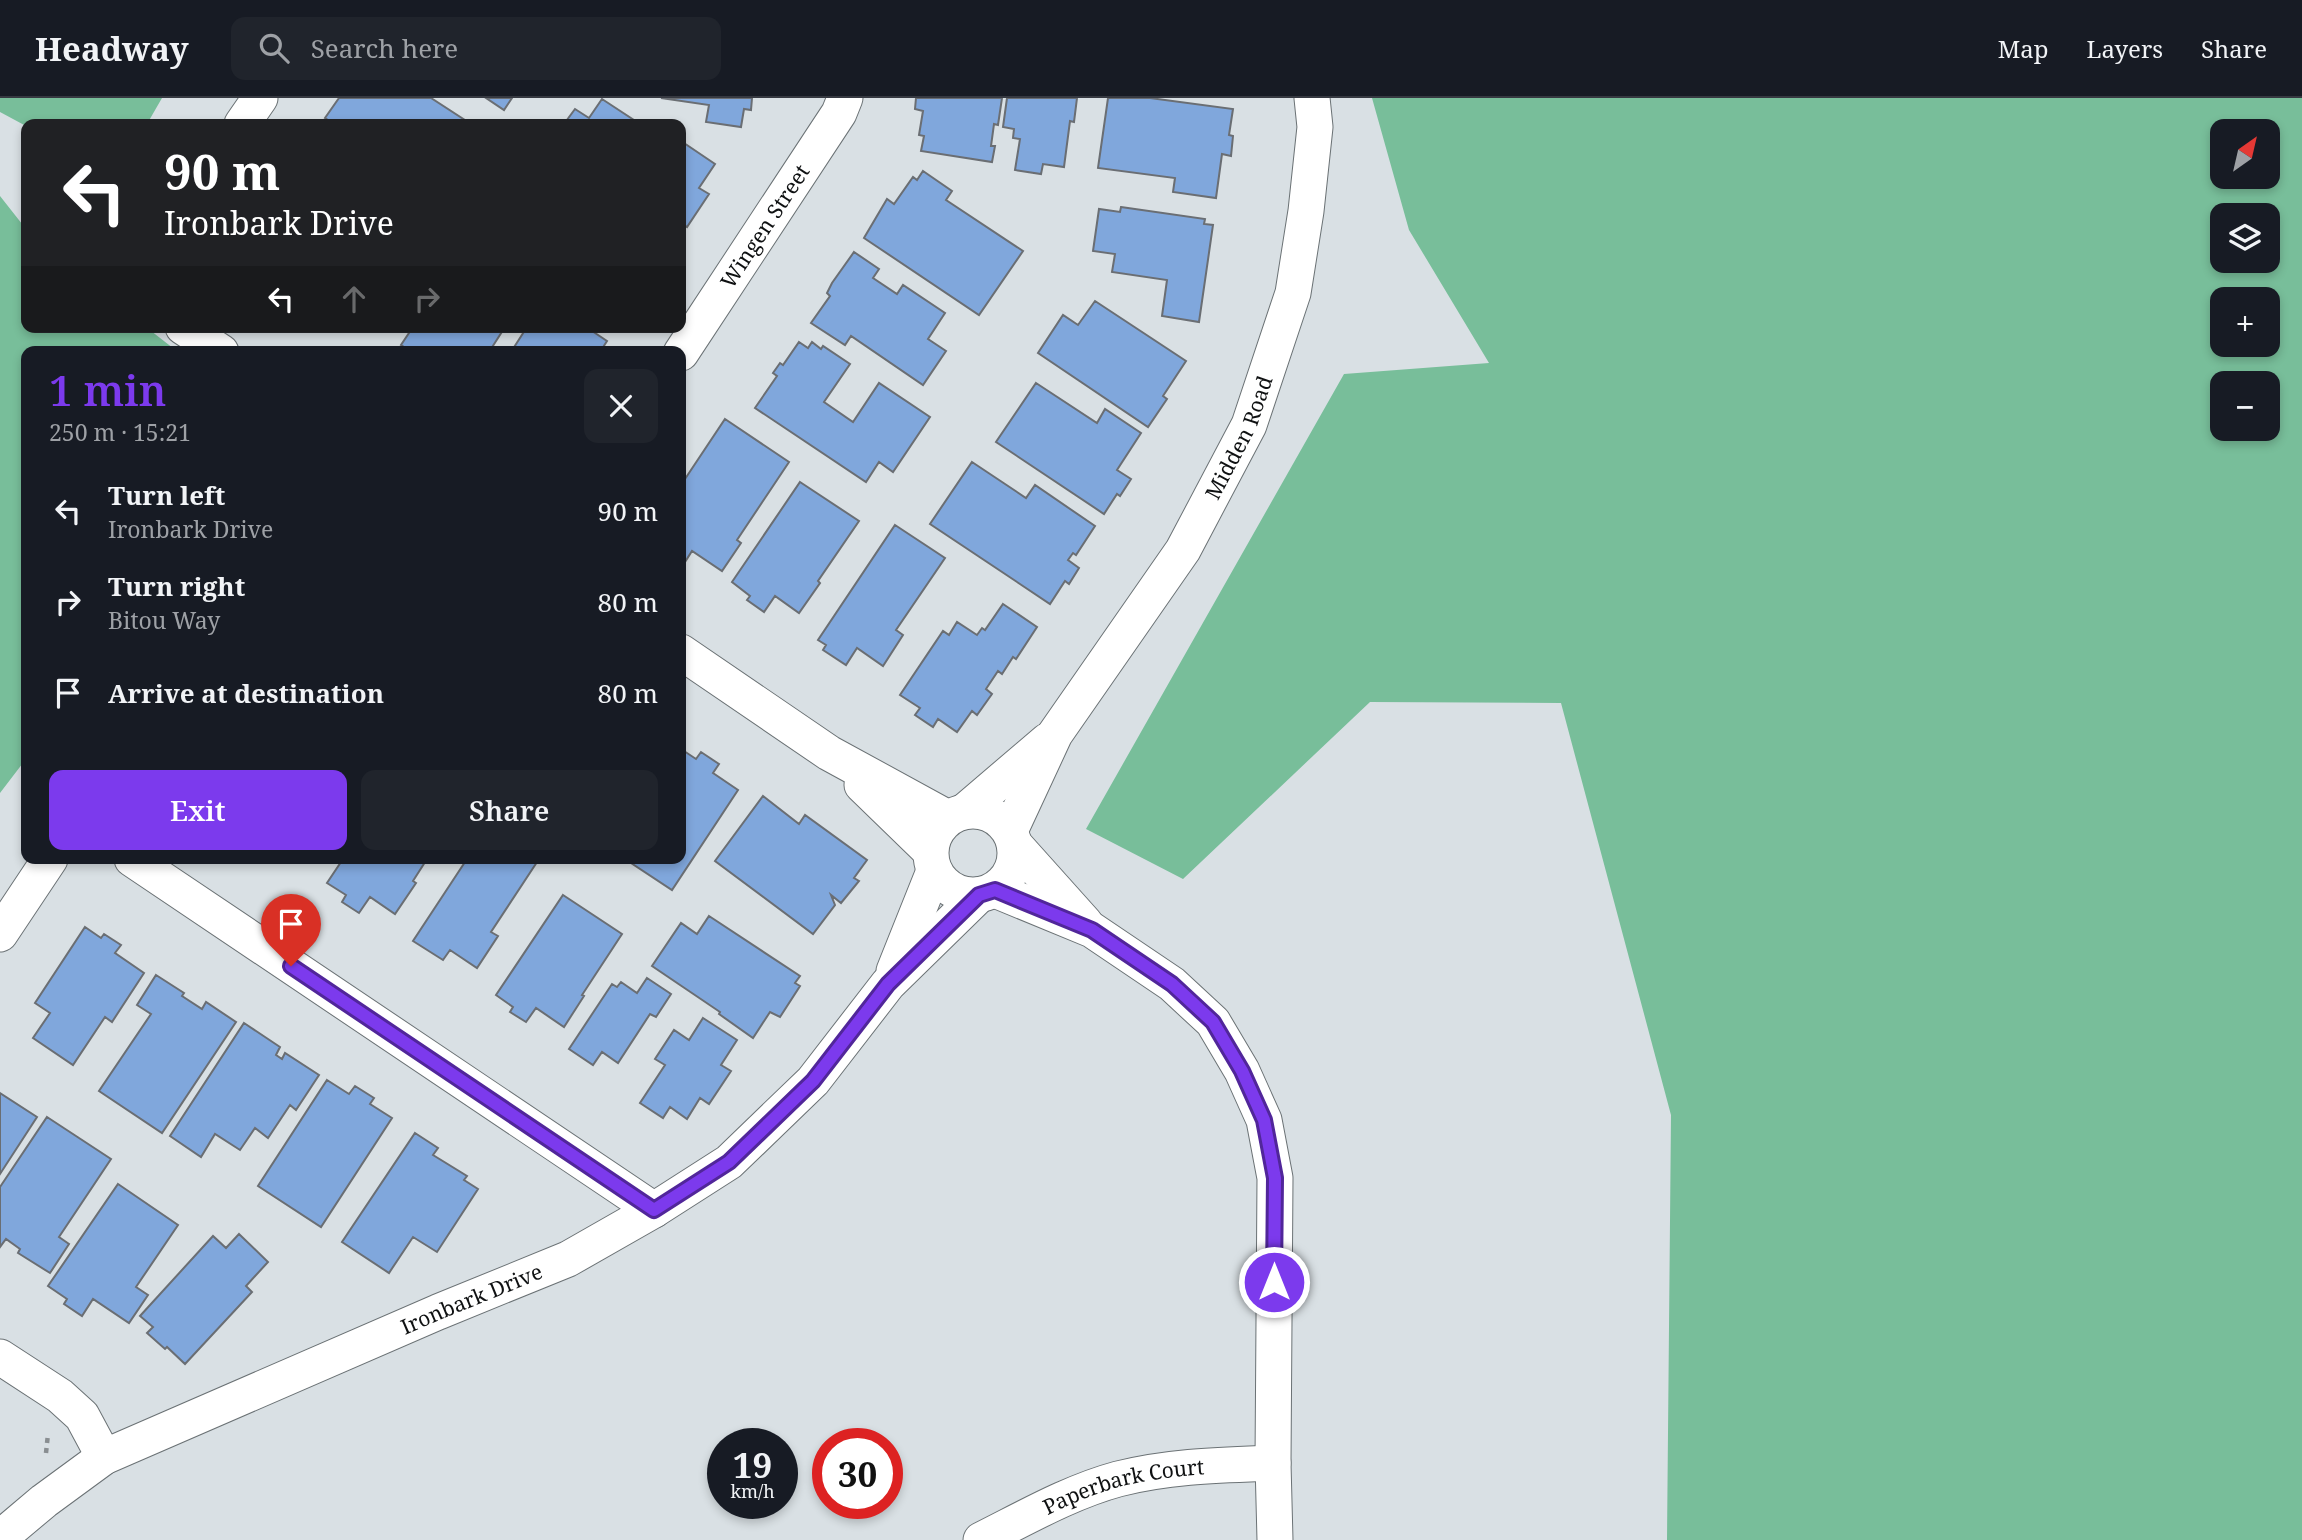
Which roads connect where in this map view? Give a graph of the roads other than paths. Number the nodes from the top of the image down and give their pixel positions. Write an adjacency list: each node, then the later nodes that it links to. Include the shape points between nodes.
1 (260, 98): 4 (street)
2 (845, 98): 7 (street, Wingen Street)
3 (1311, 98): 9 (street, Midden Road, via 1315,127 1293,293 1249,425 1183,550)
4 (245, 119)
5 (192, 333): 6 (street)
6 (212, 346)
7 (686, 346)
8 (686, 655): 10 (street)
9 (1055, 734): 11 (street, Midden Road); 12 (street, Midden Road)
10 (829, 753): 11 (street); 13 (street)
11 (956, 814): 12 (street, via 982,811 999,819); 13 (street, via 936,831)
12 (1013, 839): 16 (street, via 1015,863 1008,878); 17 (street)
13 (932, 861): 16 (street, via 947,887 962,894); 19 (street, Ironbark Drive)
14 (47, 864): 18 (street)
15 (139, 864): 20 (street)
16 (987, 893): 17 (street); 19 (street, Ironbark Drive)
17 (1092, 930): 23 (street, via 1172,984 1213,1022 1264,1120 1275,1178)
18 (0, 934)
19 (888, 984): 20 (street, Ironbark Drive, via 813,1081 729,1162)
20 (654, 1210): 22 (street, Ironbark Drive, via 568,1259)
21 (0, 1357): 22 (street, via 82,1416)
22 (104, 1457): 24 (street, Ironbark Drive)
23 (1273, 1463): 25 (street, Paperbark Court, via 1189,1467 1118,1479 1065,1498); 26 (street)
24 (0, 1538)
25 (981, 1540)
26 (1275, 1540)

